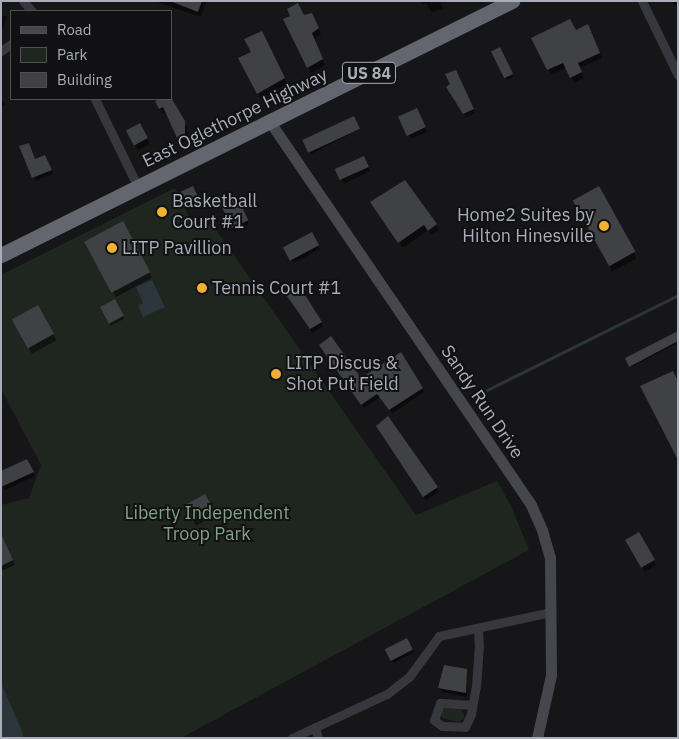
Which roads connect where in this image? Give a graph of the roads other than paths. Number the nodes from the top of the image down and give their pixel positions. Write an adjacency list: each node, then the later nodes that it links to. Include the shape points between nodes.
1 (512, 1): 5 (highway, East Oglethorpe Highway / US 84)
2 (642, 1): 3 (street)
3 (678, 75)
4 (95, 100): 6 (street)
5 (270, 122): 6 (highway, East Oglethorpe Highway / US 84); 8 (street, Sandy Run Drive, via 531,504 550,558)
6 (138, 187): 7 (highway, East Oglethorpe Highway / US 84)
7 (1, 256)
8 (551, 612): 9 (street); 14 (street, Sandy Run Drive, via 551,675)
9 (478, 628): 10 (street, via 479,648); 11 (street, via 439,636 409,677 387,694)
10 (472, 705)
11 (315, 727): 12 (street); 13 (street)
12 (292, 738)
13 (318, 738)
14 (537, 738)

